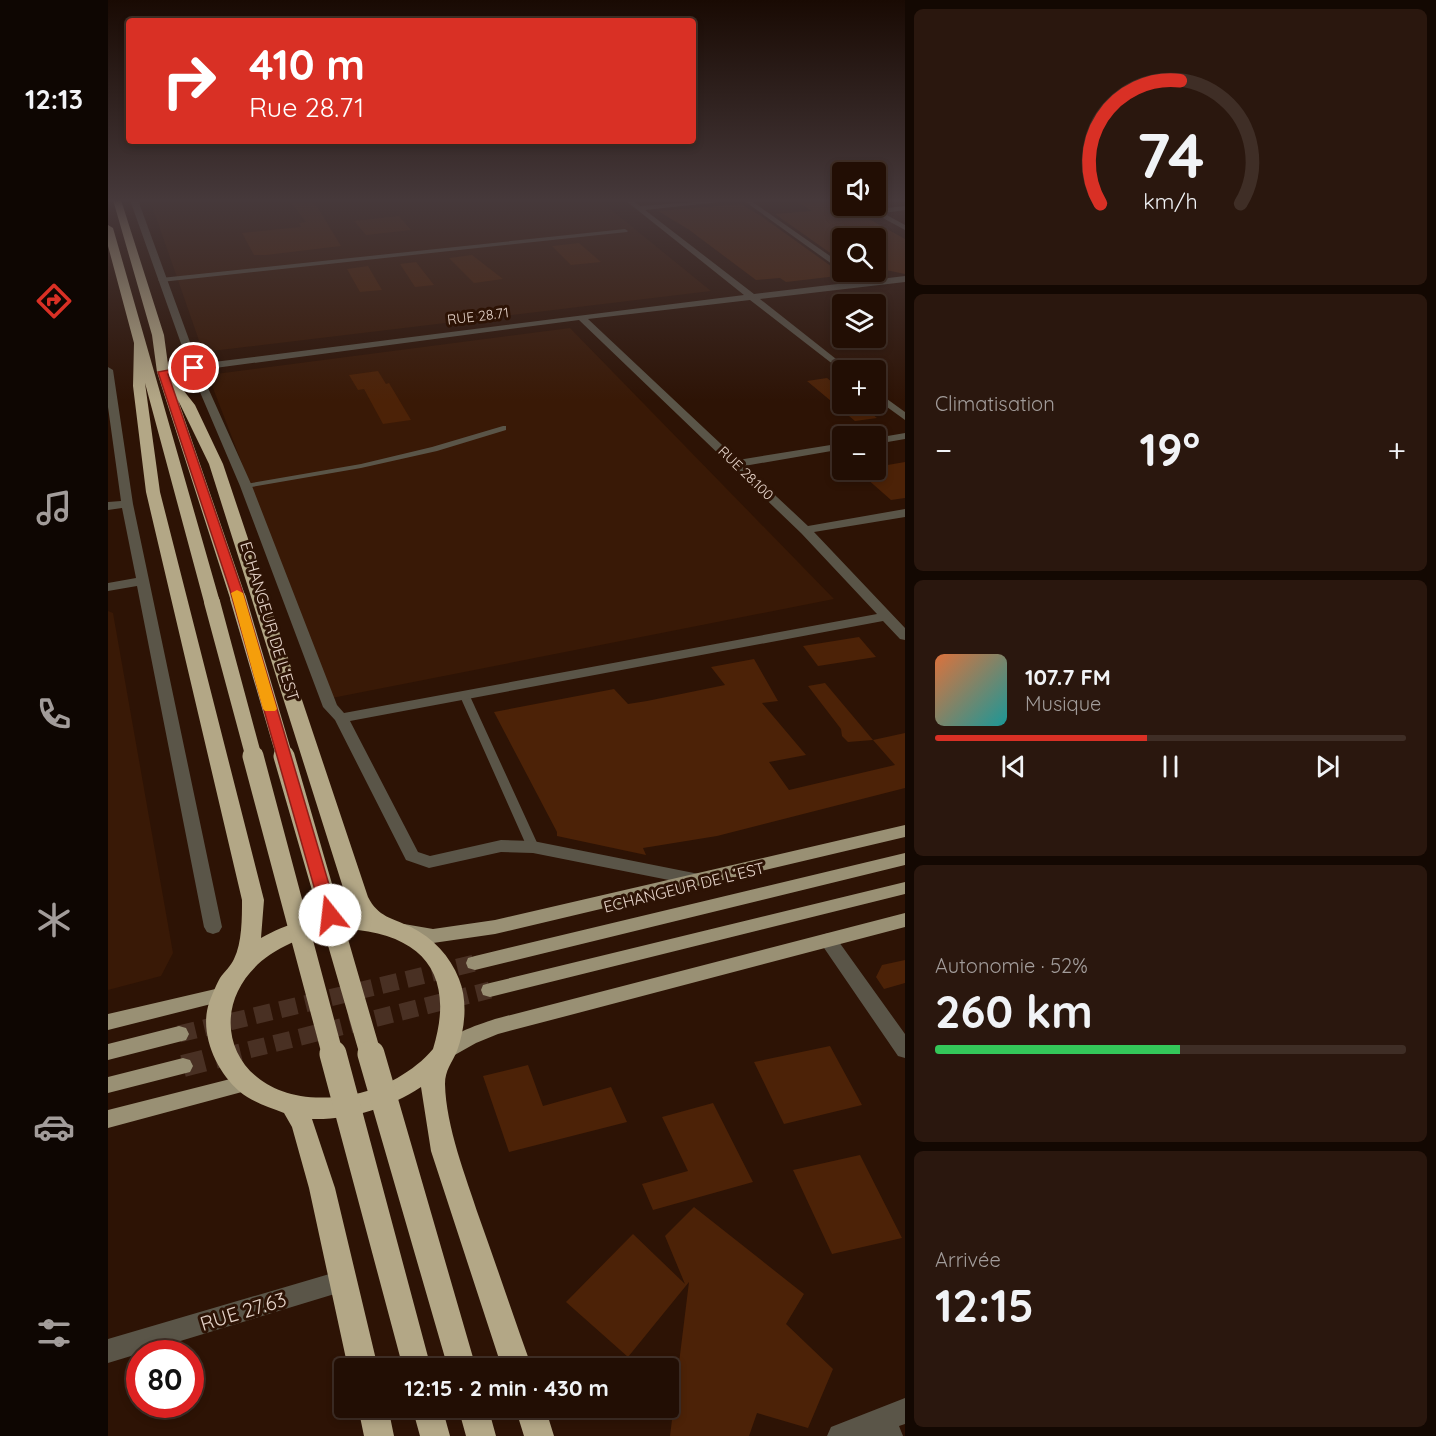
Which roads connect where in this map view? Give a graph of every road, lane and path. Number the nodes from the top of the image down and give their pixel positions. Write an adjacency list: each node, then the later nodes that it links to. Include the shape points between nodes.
1 (119, 267): 12 (highway)
2 (137, 267): 15 (highway, ECHANGEUR DE L´EST, via 158,335)
3 (157, 267): 7 (street)
4 (284, 267): 7 (lane)
5 (713, 267): 10 (street)
6 (905, 279): 9 (street, RUE 28.71)
7 (161, 280): 14 (street)
8 (860, 282): 9 (street)
9 (863, 284): 10 (street, RUE 28.71)
10 (750, 297): 11 (street, RUE 28.71); 13 (street)
11 (580, 317): 14 (street, RUE 28.71); 23 (street, RUE 28.100)
12 (139, 341): 44 (highway, via 139,386 153,492 253,900); 61 (highway, bridge)
13 (832, 360)
14 (194, 368): 15 (street, RUE 28.71); 24 (street)
15 (163, 372): 41 (highway, via 189,405 216,464 357,897 364,911); 62 (highway, ECHANGEUR DE L´EST, bridge, via 238,598)
16 (109, 379): 25 (street)
17 (886, 402): 18 (street)
18 (905, 417)
19 (503, 428): 24 (lane, via 361,466)
20 (905, 436): 21 (street)
21 (886, 439)
22 (832, 448): 23 (street)
23 (736, 464): 28 (street, RUE 28.100)
24 (246, 486): 34 (street, via 330,706)
25 (127, 504): 26 (street); 29 (street)
26 (108, 506)
27 (905, 513): 28 (street)
28 (805, 530): 31 (street, RUE 28.100)
29 (143, 581): 30 (street); 42 (street)
30 (108, 587)
31 (886, 616): 32 (street, RUE 28.100); 33 (street)
32 (905, 636)
33 (464, 694): 34 (street); 36 (lane)
34 (341, 718): 36 (street, via 412,856 429,862 501,846)
35 (905, 831): 38 (main road)
36 (533, 847): 38 (street)
37 (905, 860): 45 (main road, ECHANGEUR DE L´EST)
38 (699, 880): 41 (main road, via 461,933 433,936)
39 (905, 888): 46 (main road)
40 (905, 920): 43 (main road)
41 (386, 926): 44 (highway, via 347,921 302,928 280,937); 52 (highway, via 426,947 447,974 454,1006)
42 (213, 927)
43 (828, 940): 50 (street); 52 (main road, via 495,1027 469,1037)
44 (245, 963): 47 (highway)
45 (475, 963)
46 (490, 990)
47 (224, 994): 48 (main road); 54 (highway, via 218,1026 220,1041 225,1056)
48 (108, 1022)
49 (179, 1034): 51 (main road)
50 (905, 1050)
51 (108, 1052)
52 (440, 1058): 56 (highway, via 398,1089 358,1105); 63 (highway, via 433,1085 444,1151)
53 (183, 1066): 55 (main road)
54 (246, 1083): 56 (highway, via 275,1100); 57 (main road)
55 (108, 1085)
56 (293, 1105): 58 (highway, via 304,1127 322,1188)
57 (108, 1119)
58 (343, 1281): 59 (street, RUE 27.63); 60 (highway)
59 (108, 1351)
60 (361, 1358)
61 (414, 1358)
62 (459, 1358)
63 (514, 1358)
64 (375, 1418): 69 (highway)
65 (430, 1418): 70 (highway)
66 (476, 1418): 71 (highway)
67 (533, 1418): 72 (highway)
68 (892, 1422): 73 (street)
69 (379, 1436)
70 (435, 1436)
71 (482, 1436)
72 (539, 1436)
73 (840, 1436)

